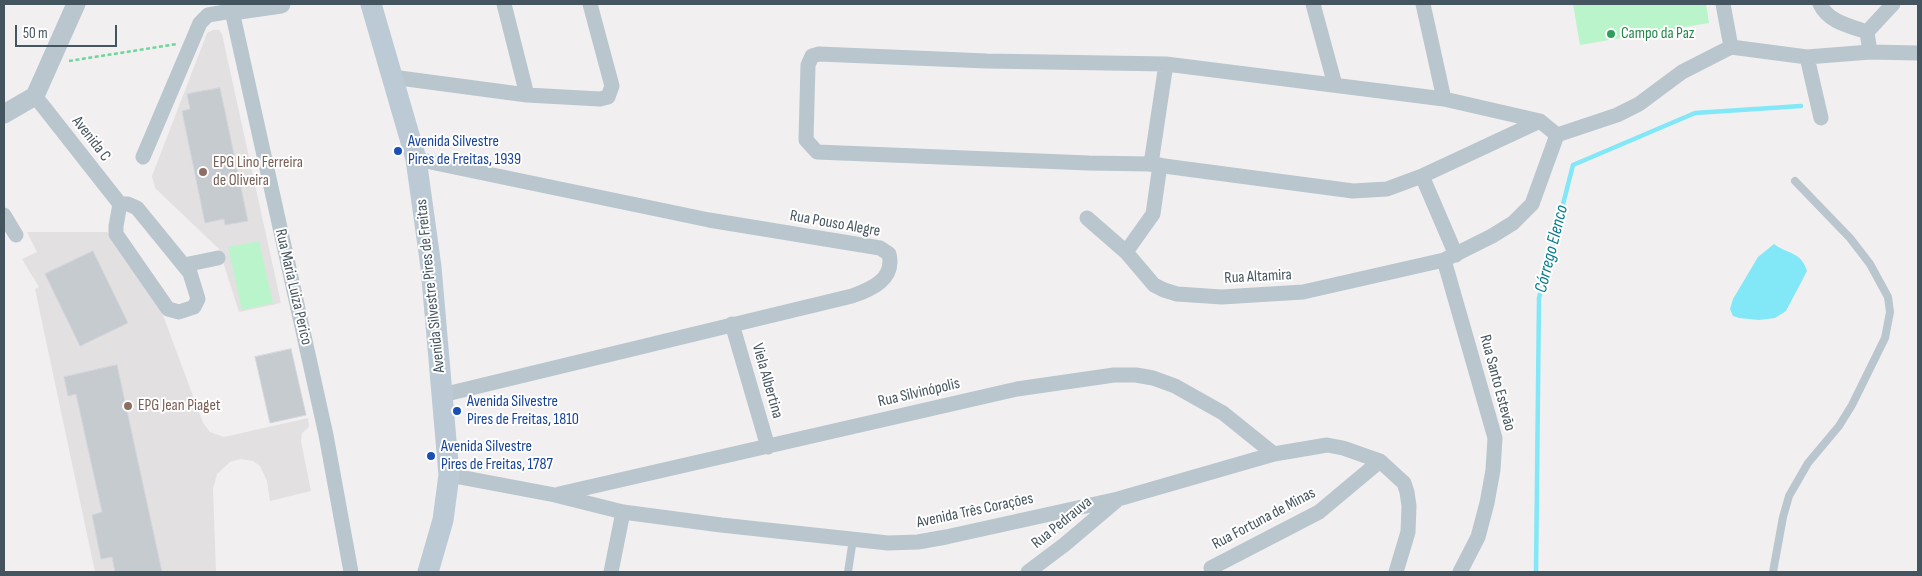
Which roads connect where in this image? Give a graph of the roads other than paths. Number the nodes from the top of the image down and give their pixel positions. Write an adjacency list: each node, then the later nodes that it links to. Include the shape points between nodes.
1 (76, 4): 21 (street)
2 (281, 4): 11 (street)
3 (371, 4): 18 (main road, Avenida Silvestre Pires de Freitas)
4 (504, 4): 20 (street)
5 (590, 4): 20 (street, via 612,86 608,97)
6 (1313, 4): 19 (street)
7 (1424, 4): 22 (street)
8 (1723, 4): 13 (street)
9 (1820, 4): 12 (street, via 1830,18)
10 (1893, 4): 12 (street)
11 (231, 7): 27 (street, via 208,16 200,24); 51 (street, Rua Maria Luiza Perico, via 326,435)
12 (1867, 32): 14 (street)
13 (1731, 47): 16 (street); 26 (street, via 1682,72 1639,104)
14 (1870, 52): 15 (street); 16 (street)
15 (1918, 53)
16 (1808, 57): 24 (street)
17 (1166, 64): 19 (street); 29 (street); 29 (street, via 819,54 812,56 808,65 806,140 816,152)
18 (392, 77): 20 (street); 28 (main road, Avenida Silvestre Pires de Freitas)
19 (1335, 85): 22 (street)
20 (527, 95)
21 (35, 96): 23 (street); 32 (street, Avenida C)
22 (1444, 99): 25 (street)
23 (4, 114)
24 (1821, 118)
25 (1540, 121): 26 (street); 30 (street)
26 (1557, 134): 38 (street, via 1532,204 1513,223)
27 (143, 157)
28 (416, 159): 40 (street, Rua Pouso Alegre, via 709,220 880,248 889,254 891,262 887,273 869,290); 41 (main road, Avenida Silvestre Pires de Freitas, via 431,267)
29 (1156, 164): 30 (street, via 1353,191 1388,190); 36 (street, via 1153,214)
30 (1422, 176): 38 (street, Rua Santo Estevão)
31 (1795, 181): 58 (lane, via 1850,238 1870,264 1888,297 1890,323 1886,338 1852,404 1839,426 1808,463 1789,496)
32 (120, 204): 39 (street, via 137,208); 39 (street, via 116,234 168,309 179,312 194,306 198,299 190,272)
33 (4, 215): 35 (street)
34 (1087, 218): 36 (street, Rua Altamira)
35 (16, 235)
36 (1126, 252): 38 (street, Rua Altamira, via 1154,285 1164,290 1222,297 1302,292)
37 (218, 258): 39 (street)
38 (1450, 258): 57 (street, Rua Santo Estevão, via 1495,438 1490,486 1478,538)
39 (184, 266)
40 (732, 324): 41 (street, Rua Pouso Alegre); 42 (street, Viela Albertina)
41 (442, 395): 45 (main road, Avenida Silvestre Pires de Freitas)
42 (768, 447): 43 (street, Rua Silvinópolis, via 1017,389 1114,375 1136,375 1175,386 1223,413); 46 (street, Rua Silvinópolis)
43 (1274, 454): 44 (street, Avenida Três Corações, via 1327,445); 47 (street, Avenida Três Corações)
44 (1380, 461): 50 (street, Rua Fortuna de Minas, via 1319,512); 56 (street, Avenida Três Corações, via 1404,483 1407,492 1408,532)
45 (449, 474): 46 (street, Avenida Três Corações); 52 (main road, Avenida Silvestre Pires de Freitas, via 443,520)
46 (556, 495): 48 (street, Avenida Três Corações)
47 (1118, 499): 49 (street, Avenida Três Corações, via 918,542); 55 (street, Rua Pedrauva)
48 (623, 512): 49 (street, Avenida Três Corações); 53 (street)
49 (853, 539): 54 (lane)
50 (1211, 568)
51 (351, 572)
52 (428, 572)
53 (611, 572)
54 (848, 572)
55 (1028, 572)
56 (1396, 572)
57 (1460, 572)
58 (1773, 572)

